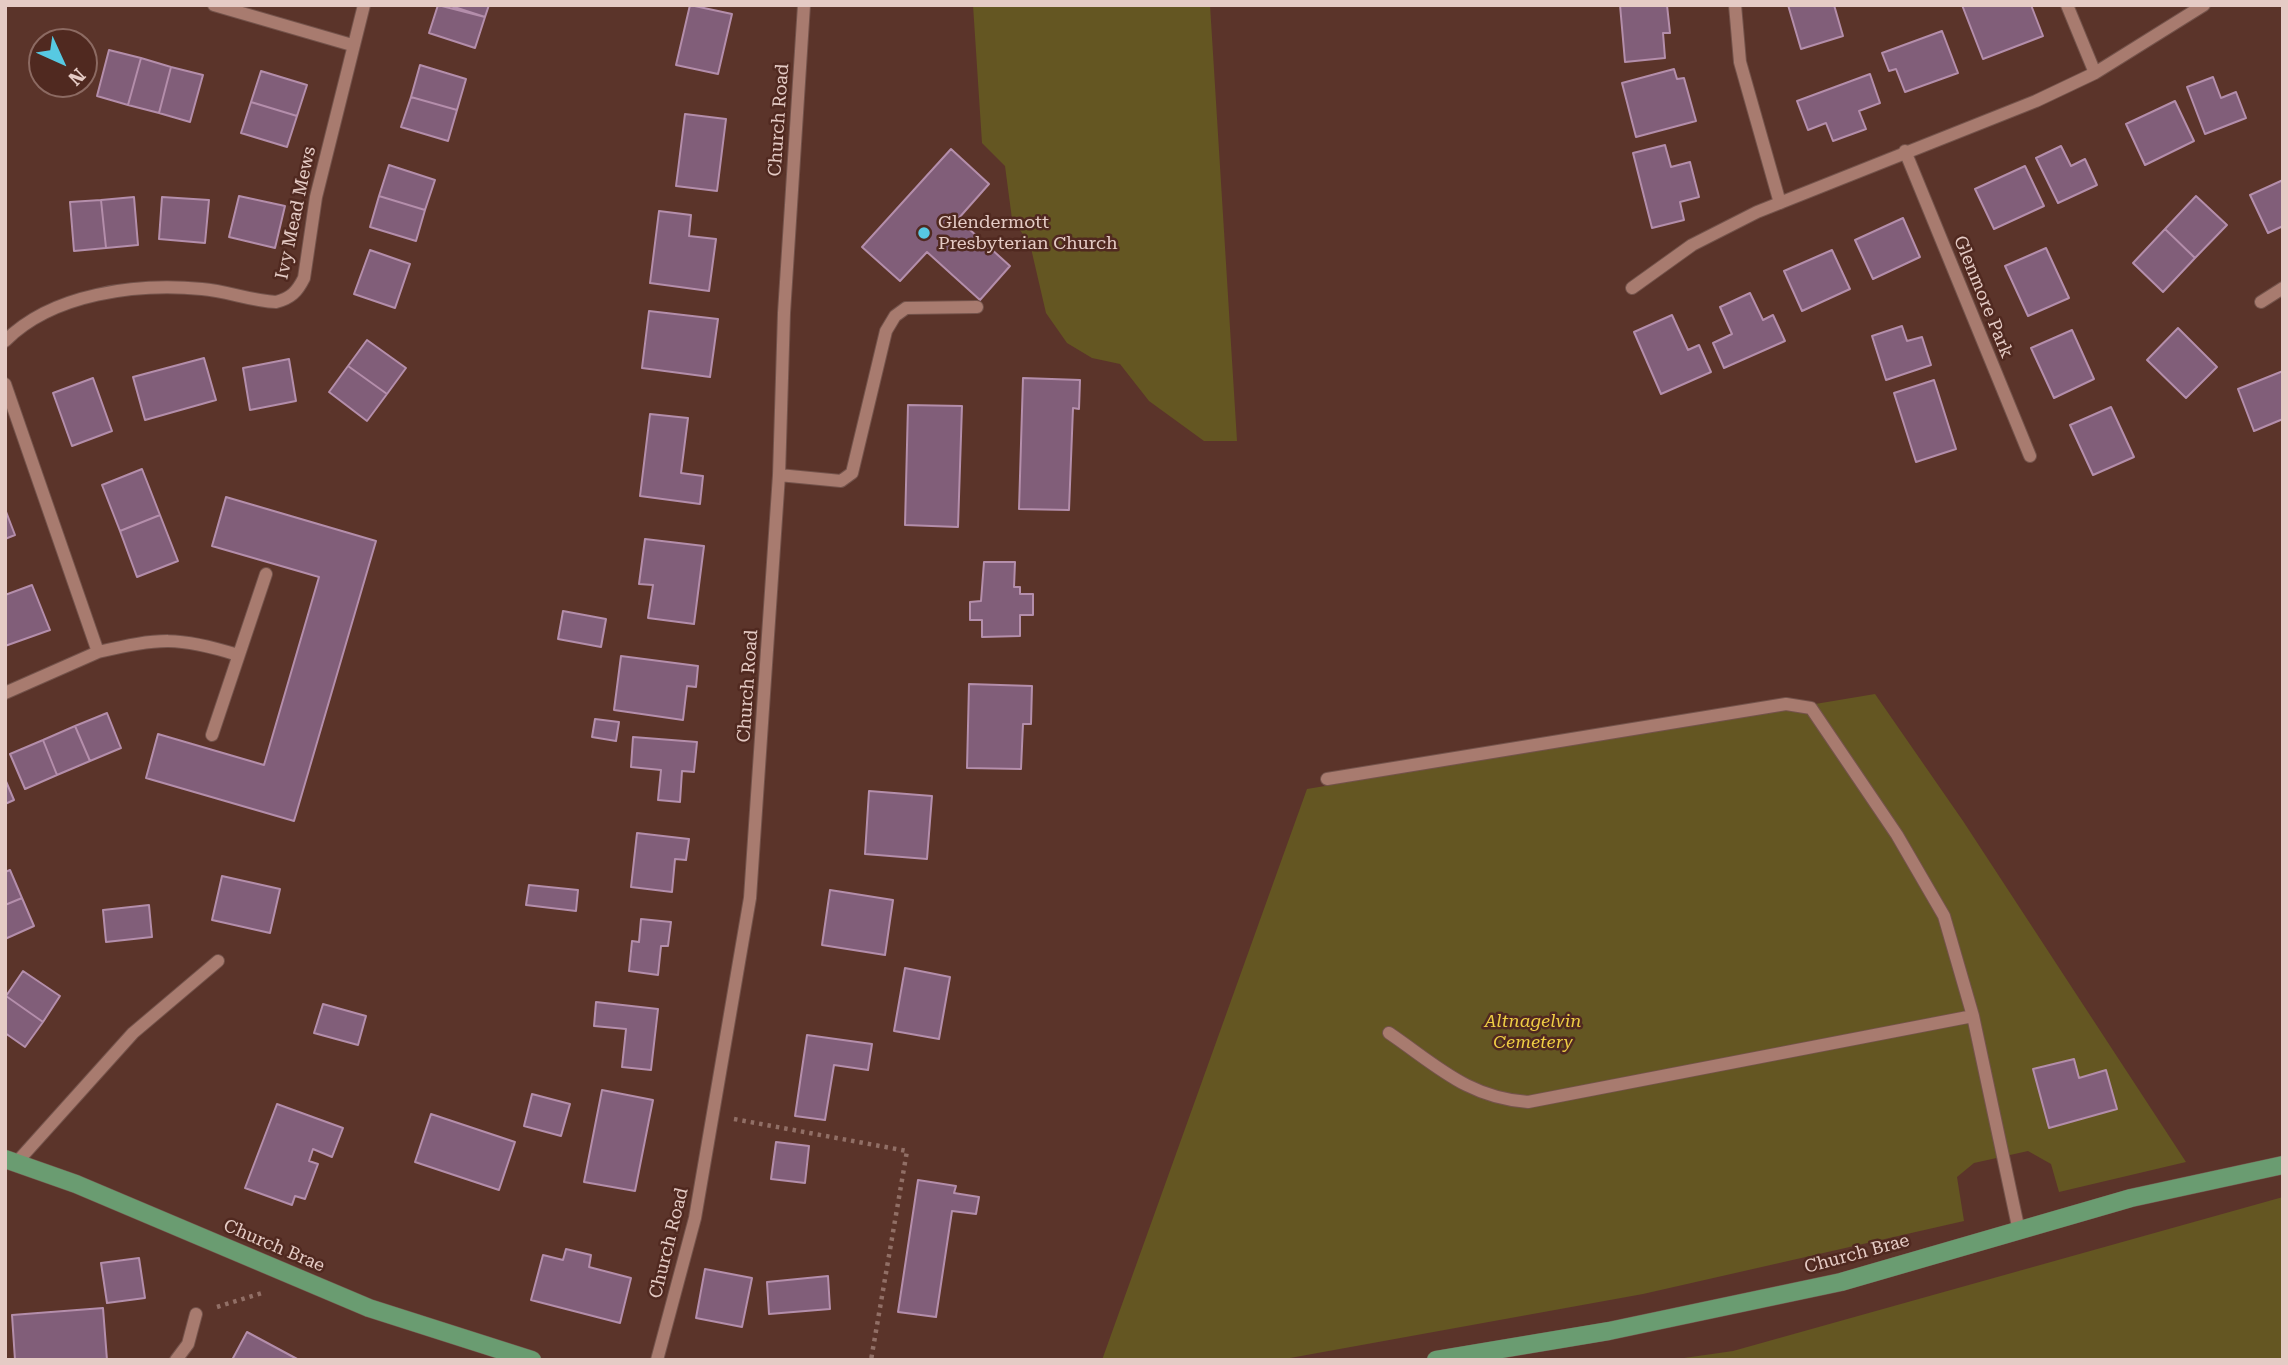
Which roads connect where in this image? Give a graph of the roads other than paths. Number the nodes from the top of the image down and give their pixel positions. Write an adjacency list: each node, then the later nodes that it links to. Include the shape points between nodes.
1 (214, 5): 7 (street)
2 (364, 5): 7 (street, Ivy Mead Mews)
3 (804, 5): 18 (street, Church Road, via 784,313)
4 (1735, 5): 10 (street, via 1740,62)
5 (2067, 5): 8 (street)
6 (2204, 5): 8 (street)
7 (352, 45): 15 (street, Ivy Mead Mews, via 316,197 304,278 288,299 265,302 191,289 151,288 101,295 54,308 21,326)
8 (2095, 73): 9 (street)
9 (1905, 151): 10 (street); 17 (street, Glenmore Park)
10 (1780, 203): 11 (street, via 1692,244)
11 (1632, 288)
12 (2283, 288): 13 (street)
13 (2261, 302)
14 (977, 307): 18 (street, via 906,308 895,316 886,331 852,473 841,481)
15 (5, 341)
16 (5, 384): 20 (street)
17 (2030, 456)
18 (779, 475): 34 (street, Church Road, via 750,898 715,1116 689,1241)
19 (266, 574): 21 (street)
20 (98, 652): 21 (street, via 173,640 193,641); 22 (street)
21 (238, 655): 23 (street)
22 (5, 693)
23 (212, 735)
24 (1327, 779): 26 (street, via 1786,704 1811,708 1944,916)
25 (218, 961): 28 (street, via 133,1033)
26 (1973, 1016): 27 (street, via 1528,1102 1476,1093); 30 (street)
27 (1389, 1033)
28 (11, 1161): 33 (main road, Church Brae, via 300,1280 433,1330)
29 (2283, 1165): 30 (main road, Church Brae, via 2131,1198)
30 (2019, 1231): 35 (main road, Church Brae, via 1841,1282 1609,1331)
31 (196, 1314): 32 (street, via 188,1344)
32 (176, 1360)
33 (532, 1360)
34 (657, 1360)
35 (1436, 1360)

